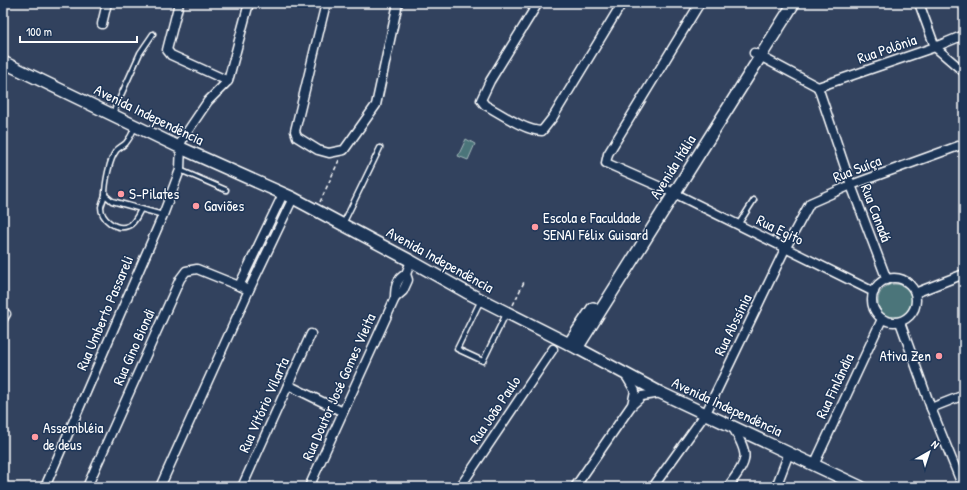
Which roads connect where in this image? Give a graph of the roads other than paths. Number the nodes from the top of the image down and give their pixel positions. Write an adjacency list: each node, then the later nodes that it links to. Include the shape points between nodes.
1 (107, 3): 12 (street)
2 (179, 3): 19 (street, via 167,50 171,55)
3 (249, 3): 19 (street)
4 (326, 3): 5 (street, via 295,131 297,137 318,150 329,153 344,150 376,106)
5 (398, 3)
6 (622, 3): 11 (street, via 553,117 542,130 537,131 485,105 481,100)
7 (700, 3): 29 (street, Rua Egito, via 608,154 606,163)
8 (786, 3): 16 (main road, Avenida Itália)
9 (794, 3): 16 (main road, Avenida Itália)
10 (918, 3): 15 (street)
11 (535, 4)
12 (102, 24)
13 (154, 34): 21 (lane, via 140,53)
14 (964, 35): 15 (street, Rua Polônia)
15 (936, 47): 18 (street); 20 (street, Rua Polônia)
16 (757, 55): 20 (street); 29 (main road, Avenida Itália)
17 (3, 62): 21 (main road, Avenida Independência)
18 (964, 72)
19 (228, 81): 24 (street, Rua Umberto Passareli, via 208,101 183,138)
20 (818, 87): 27 (street, Rua Canadá)
21 (113, 114): 22 (main road, Avenida Independência)
22 (135, 125): 24 (main road, Avenida Independência); 30 (lane, via 128,139 111,160)
23 (964, 144): 27 (street, Rua Suíça)
24 (181, 148): 26 (street, Rua Umberto Passareli); 31 (main road, Avenida Independência)
25 (380, 148): 35 (lane)
26 (180, 170): 28 (lane); 34 (street, Rua Umberto Passareli)
27 (851, 185): 39 (street, Rua Suíça, via 810,202); 42 (street, Rua Canadá)
28 (226, 190)
29 (671, 192): 36 (street, Rua Egito); 52 (main road, Avenida Itália)
30 (105, 195): 33 (lane, via 112,201); 33 (lane, via 101,207 105,219 116,227 128,226)
31 (288, 196): 35 (main road, Avenida Independência); 37 (street); 38 (street)
32 (754, 200): 36 (lane)
33 (142, 209): 34 (lane)
34 (163, 215): 66 (street, Rua Umberto Passareli)
35 (342, 224): 40 (main road, Avenida Independência)
36 (738, 225): 39 (street, Rua Egito)
37 (262, 238): 38 (lane); 43 (street)
38 (272, 243): 44 (street)
39 (786, 249): 45 (street, Rua Egito); 61 (street, Rua Abssínia)
40 (411, 261): 47 (main road, Avenida Independência); 60 (street, Rua Doutor José Gomes Vieita, via 406,274 400,277 395,288 395,298)
41 (964, 274): 46 (street)
42 (886, 280): 45 (street, via 879,284); 46 (street, via 891,278 904,281)
43 (239, 286): 44 (street, Rua Gino Biondi); 67 (street, Rua Gino Biondi, via 198,269 186,271 180,279)
44 (249, 290): 68 (street)
45 (874, 292): 49 (street, via 873,308)
46 (915, 292): 50 (street, via 916,305 912,313)
47 (481, 300): 48 (main road, Avenida Independência); 48 (lane, via 457,349 483,361)
48 (507, 313): 52 (main road, Avenida Independência)
49 (882, 319): 50 (street); 64 (street, Rua Finlândia)
50 (900, 322): 59 (street)
51 (311, 334): 55 (street, Rua Vitório Vilarta)
52 (573, 346): 54 (main road, Avenida Independência)
53 (553, 349): 71 (street, Rua João Paulo)
54 (626, 374): 56 (main road, Avenida Independência); 58 (street, via 635,391)
55 (288, 385): 60 (street); 69 (street, Rua Vitório Vilarta)
56 (661, 393): 58 (street, via 642,396); 61 (main road, Avenida Independência)
57 (964, 395): 59 (street)
58 (631, 406): 72 (street)
59 (931, 408): 77 (street)
60 (343, 412): 70 (street, Rua Doutor José Gomes Vieita)
61 (706, 414): 62 (main road, Avenida Independência); 73 (street, Rua Abssínia)
62 (733, 428): 63 (main road, Avenida Independência); 74 (street, via 740,439 746,458)
63 (789, 453): 64 (main road, Avenida Independência); 75 (street)
64 (814, 465): 65 (main road, Avenida Independência)
65 (847, 484): 76 (main road, Avenida Independência)
66 (45, 487)
67 (87, 487)
68 (160, 487)
69 (242, 487)
70 (310, 487)
71 (460, 487)
72 (575, 487)
73 (653, 487)
74 (728, 487)
75 (776, 487)
76 (861, 487)
77 (963, 487)

